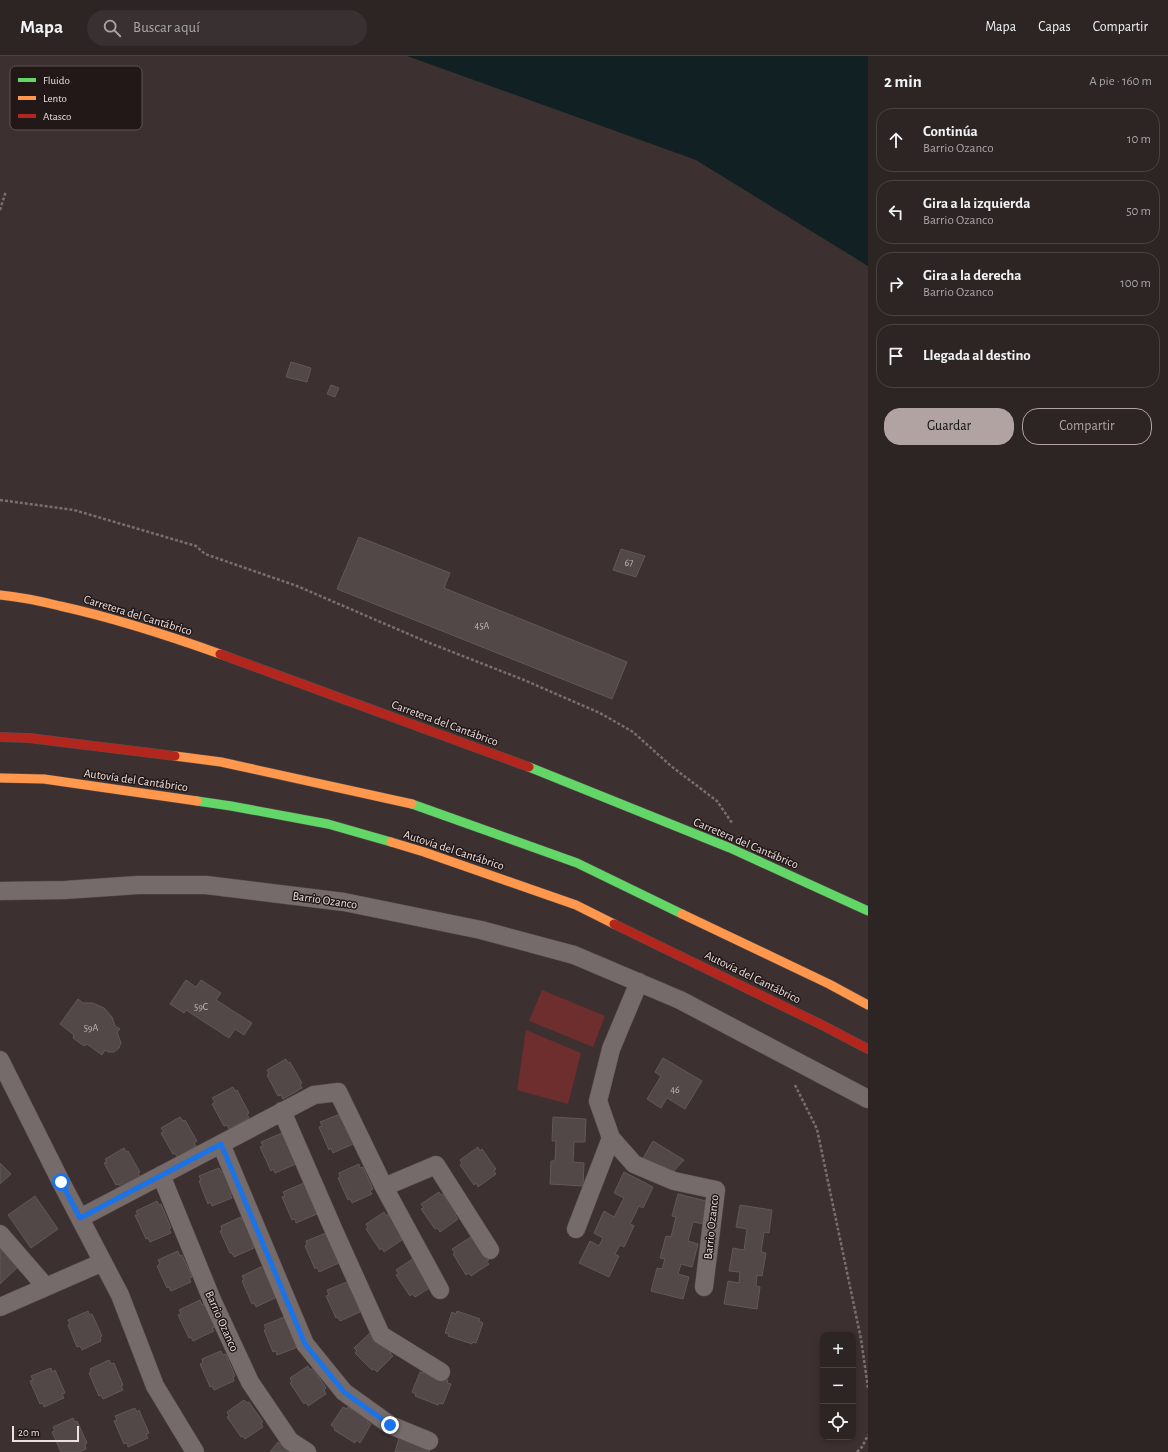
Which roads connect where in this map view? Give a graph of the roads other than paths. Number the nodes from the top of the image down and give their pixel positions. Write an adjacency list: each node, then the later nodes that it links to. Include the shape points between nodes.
1 (0, 594): 5 (highway, Carretera del Cantábrico, via 98,614 172,636 319,689 546,773 730,848)
2 (0, 737): 7 (highway, via 29,738 221,762 405,802 577,863)
3 (0, 778): 8 (highway, Autovía del Cantábrico, via 44,779 231,806 328,824 424,852 576,905)
4 (0, 891): 6 (street, Barrio Ozanco, via 206,885 344,902 488,932 574,955)
5 (868, 911)
6 (639, 982): 10 (street, Barrio Ozanco, via 680,1000); 12 (street, Barrio Ozanco, via 611,1049 598,1101)
7 (868, 1005)
8 (868, 1049)
9 (0, 1060): 16 (street)
10 (868, 1099)
11 (282, 1111): 13 (street); 15 (street, via 314,1095 338,1092); 25 (street, via 381,1335)
12 (611, 1138): 17 (street); 22 (street, Barrio Ozanco, via 634,1164 674,1181 716,1190)
13 (221, 1144): 14 (street); 26 (street, via 305,1344 344,1392 390,1425)
14 (161, 1175): 16 (street); 28 (street, Barrio Ozanco, via 212,1300 250,1382 290,1441)
15 (384, 1187): 19 (street, via 436,1165); 23 (street)
16 (80, 1218): 20 (street)
17 (576, 1229)
18 (0, 1234): 21 (street)
19 (490, 1250)
20 (103, 1262): 21 (street); 27 (street, via 120,1295 155,1386)
21 (46, 1287): 24 (street)
22 (704, 1287)
23 (440, 1290)
24 (0, 1308)
25 (441, 1372)
26 (429, 1442)
27 (195, 1452)
28 (307, 1452)

